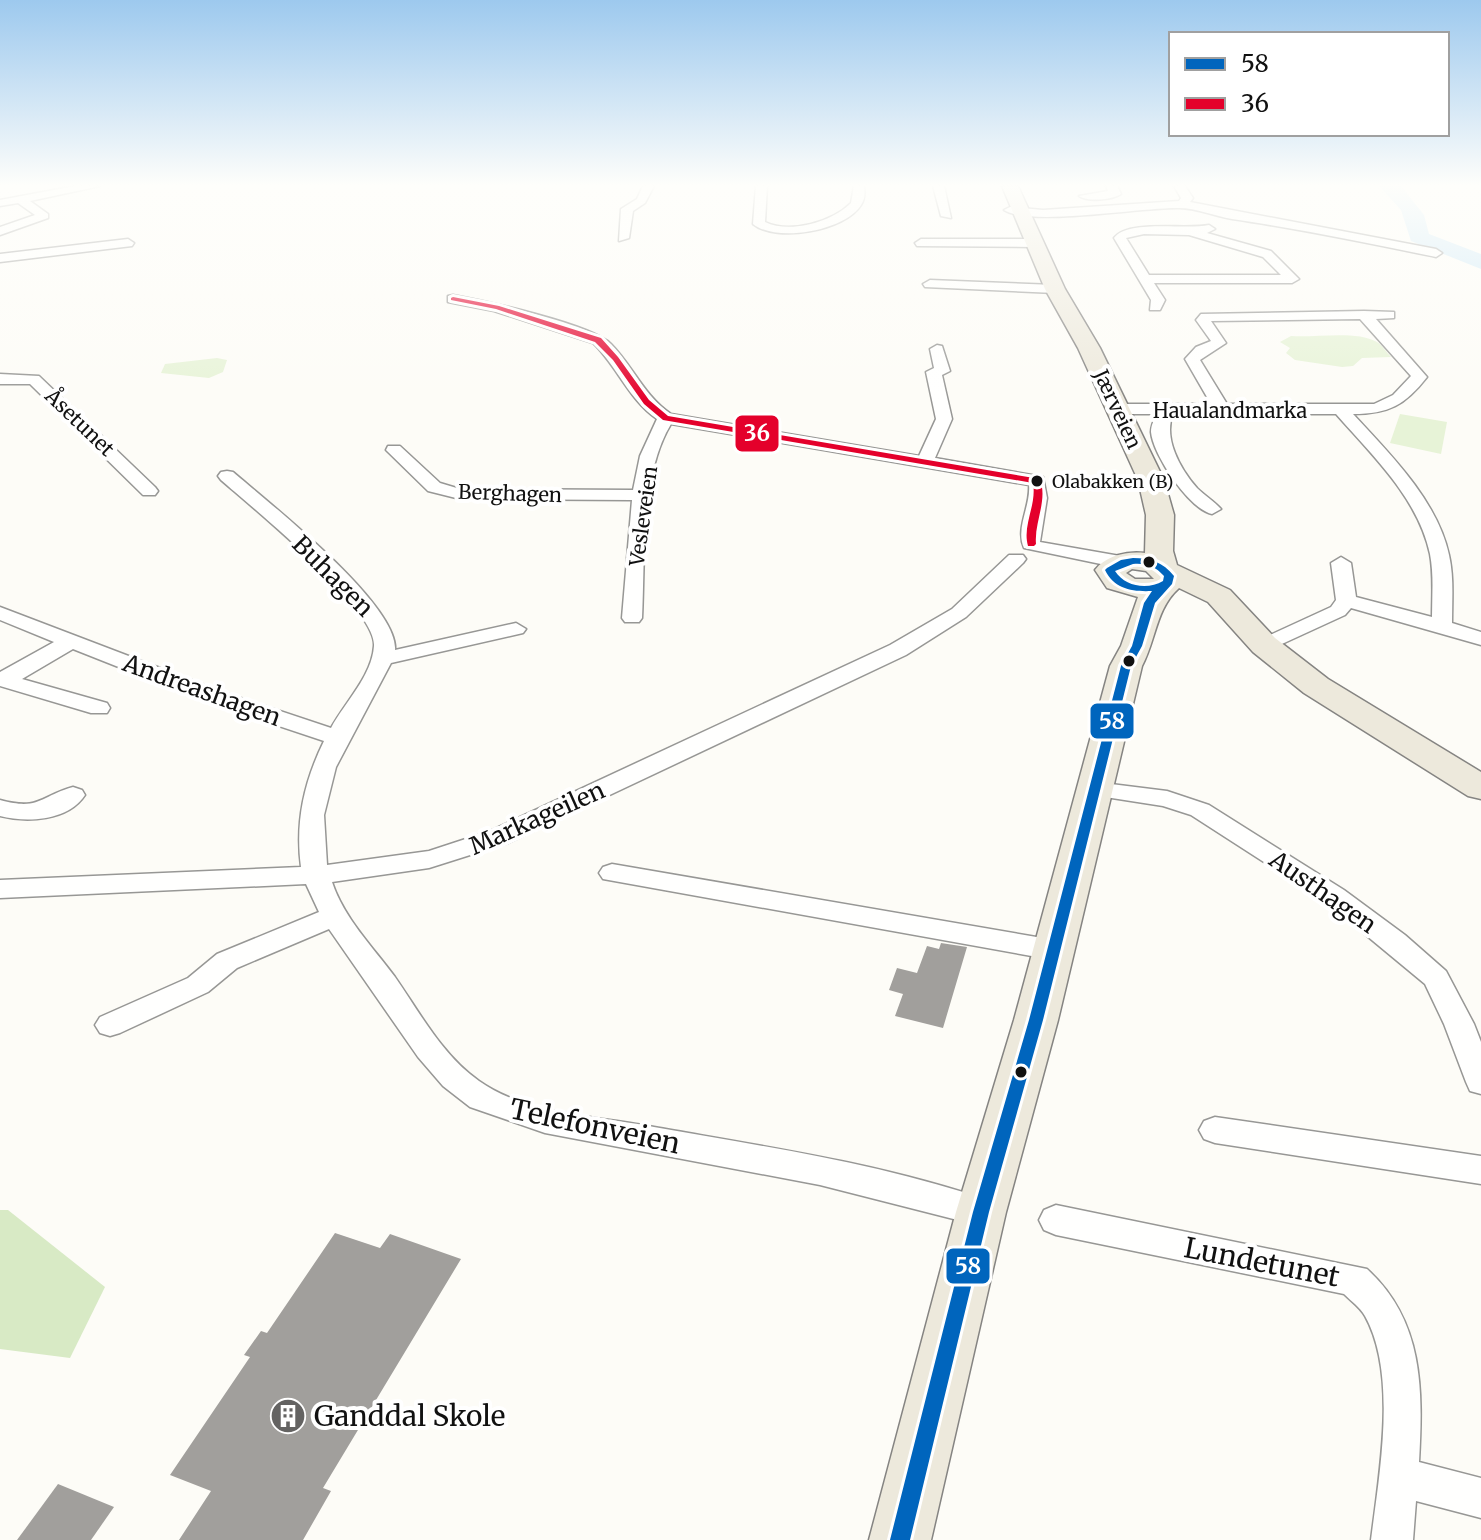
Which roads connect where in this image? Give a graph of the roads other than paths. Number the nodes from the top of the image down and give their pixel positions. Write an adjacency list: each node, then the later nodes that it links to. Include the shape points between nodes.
1 (1040, 258): 6 (main road, Jærveien)
2 (1133, 258): 4 (street)
3 (1271, 258): 4 (street, via 1292,279)
4 (1146, 279): 8 (street, via 1158,300)
5 (930, 284): 6 (street)
6 (1058, 296): 13 (main road, Jærveien); 28 (main road, Jærveien, via 1146,510 1140,534)
7 (453, 299): 17 (street, via 497,307 598,340)
8 (1155, 307)
9 (1364, 315): 10 (street); 15 (street, via 1206,317 1203,320 1219,343 1192,359); 16 (street, Haualandmarka, via 1419,377 1399,398 1377,409)
10 (1389, 315)
11 (937, 349): 19 (street, via 942,371 934,372 944,419)
12 (0, 379): 21 (street, Åsetunet, via 34,379)
13 (1118, 409): 14 (street, Haualandmarka); 29 (main road, Jærveien, via 1157,498)
14 (1167, 409): 15 (street, Haualandmarka); 23 (street, via 1159,428 1161,441)
15 (1222, 409): 16 (street, Haualandmarka)
16 (1342, 411): 33 (street, Haualandmarka, via 1417,502 1437,546)
17 (666, 418): 19 (street); 22 (street, Vesleveien, via 657,428)
18 (394, 450): 22 (street, Berghagen, via 434,487 460,494)
19 (925, 461): 26 (street, via 1037,481 1041,496 1029,533)
20 (227, 476): 38 (street, Buhagen, via 365,604 384,635)
21 (149, 491)
22 (641, 495): 32 (street, Vesleveien)
23 (1196, 496): 24 (street); 25 (street)
24 (1228, 496)
25 (1212, 509)
26 (1031, 552): 28 (street); 48 (street, Markageilen, via 959,613 898,650 499,837 420,863)
27 (1341, 563): 30 (street)
28 (1118, 570): 29 (main road, via 1144,561); 39 (main road)
29 (1163, 578): 37 (main road, via 1234,614); 39 (main road, via 1143,612 1138,644)
30 (1346, 601): 33 (street); 37 (street, via 1338,611)
31 (0, 613): 36 (street, Andreashagen)
32 (632, 618)
33 (1442, 626): 35 (street)
34 (516, 629): 38 (street)
35 (1481, 639)
36 (69, 642): 40 (street); 42 (street, Andreashagen)
37 (1264, 645): 43 (main road, via 1316,686)
38 (382, 659): 42 (street)
39 (1126, 666): 44 (main road)
40 (2, 679): 41 (street)
41 (99, 708)
42 (335, 737): 48 (street, via 312,804 310,841)
43 (1481, 788)
44 (1095, 789): 51 (main road); 53 (street, Austhagen, via 1167,799 1200,810 1335,896 1436,978)
45 (73, 795): 46 (street, via 43,811)
46 (0, 808)
47 (612, 873): 51 (street)
48 (317, 877): 49 (street, Markageilen); 50 (street, Telefonveien)
49 (0, 889)
50 (336, 915): 52 (street, via 227,961 198,985); 56 (street, Telefonveien, via 431,1050 478,1096 559,1122)
51 (1054, 950): 56 (main road)
52 (110, 1025)
53 (1481, 1082)
54 (1215, 1130): 55 (street)
55 (1481, 1170)
56 (981, 1212): 60 (main road)
57 (1056, 1220): 58 (street, Lundetunet, via 1354,1280 1370,1290 1396,1341 1403,1432)
58 (1398, 1477): 59 (street); 61 (street, Lundetunet)
59 (1481, 1498)
60 (900, 1540)
61 (1392, 1540)

